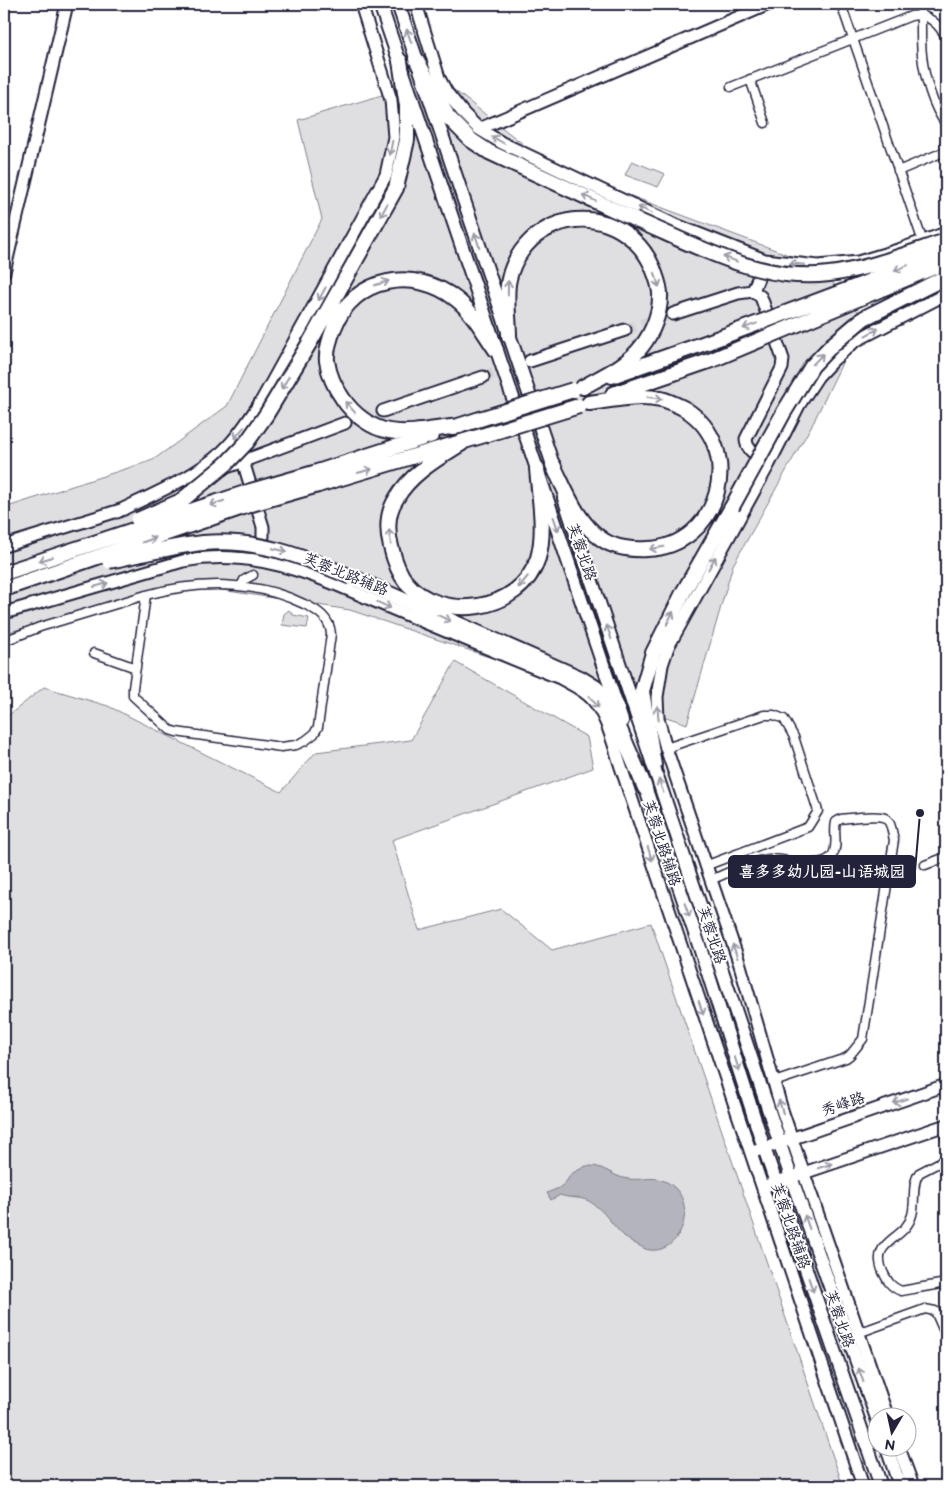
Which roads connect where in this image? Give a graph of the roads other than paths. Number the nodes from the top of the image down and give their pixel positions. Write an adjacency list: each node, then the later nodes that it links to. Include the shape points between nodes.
1 (67, 4): 27 (street)
2 (361, 4): 49 (street, one-way to 49, via 391,100 394,137 386,175 262,400 242,430 222,452 200,469)
3 (380, 4): 13 (main road, 芙蓉北路)
4 (398, 4): 12 (main road, 芙蓉北路, one-way to 4)
5 (416, 4): 18 (street, via 439,78 454,102)
6 (769, 4): 18 (street)
7 (841, 4): 11 (street)
8 (920, 4): 9 (street)
9 (921, 15): 10 (street, via 941,28); 11 (street); 17 (street, via 924,68 935,106)
10 (946, 37)
11 (853, 38): 14 (street); 20 (street)
12 (416, 59): 22 (highway, one-way to 12, bridge, via 829,274 768,272 734,261 489,152 471,140 448,117); 34 (main road, 芙蓉北路, one-way to 12)
13 (400, 61): 35 (main road, 芙蓉北路); 51 (highway, one-way to 51, bridge, via 407,106 407,140 396,188 266,415 226,464 181,501)
14 (750, 79): 15 (street); 16 (street)
15 (731, 86)
16 (766, 123)
17 (946, 124)
18 (479, 129): 25 (street, one-way to 18, via 672,223 502,143)
19 (946, 151): 20 (street)
20 (898, 171): 23 (street)
21 (946, 233): 23 (street)
22 (946, 240)
23 (922, 242): 25 (street, one-way to 25, via 858,262 818,266); 30 (street)
24 (946, 249): 38 (highway, one-way to 38, bridge, via 864,284)
25 (765, 260): 29 (street)
26 (946, 262): 39 (highway, bridge, via 712,360)
27 (4, 272)
28 (946, 277): 65 (highway, one-way to 28, bridge, via 642,691 653,653 684,590 784,412 812,366 864,318)
29 (753, 291): 32 (street); 45 (street, via 760,297 783,359 782,368 746,439 749,449)
30 (944, 295): 31 (street); 45 (street, one-way to 30, via 798,405 833,360 855,341)
31 (946, 307)
32 (673, 314)
33 (625, 330): 36 (street)
34 (509, 336): 38 (highway, one-way to 38, via 508,281 523,248 535,236 550,226 577,220 609,224 625,232 649,259 657,278 658,312 641,347 607,375); 46 (main road, 芙蓉北路)
35 (496, 350): 42 (highway, one-way to 35, via 409,432 387,431 350,409 334,386 327,360 328,343 336,323 345,308 372,286 391,280 413,280 433,284 457,300); 47 (main road, 芙蓉北路)
36 (530, 361)
37 (483, 377): 40 (street)
38 (578, 388): 42 (highway, bridge)
39 (584, 404): 43 (highway, bridge); 46 (highway, one-way to 46, via 628,398 662,399 676,404 702,422 712,438 719,468 719,484 709,513 692,532 674,544 658,549 621,547 604,540 585,524)
40 (383, 411)
41 (345, 423): 44 (street)
42 (460, 426): 48 (highway)
43 (462, 443): 47 (highway, one-way to 43, via 542,537 537,560 519,588 493,603 474,607 458,608 437,603 406,582 396,564 389,538 390,511 396,498 424,468); 48 (highway, one-way to 43)
44 (243, 460): 49 (street); 52 (street, via 263,527)
45 (769, 464): 64 (street, one-way to 45, via 658,718 657,697 668,646)
46 (553, 465): 65 (main road, 芙蓉北路, one-way to 46)
47 (536, 468): 66 (main road, 芙蓉北路, one-way to 66)
48 (316, 479): 51 (highway, one-way to 51, bridge, via 251,491); 53 (highway, one-way to 48, bridge)
49 (117, 512): 50 (street)
50 (4, 546)
51 (77, 548): 54 (highway, one-way to 54, bridge)
52 (256, 559): 55 (street); 60 (street, 芙蓉北路辅路, one-way to 52, via 183,561 224,557); 77 (street, 芙蓉北路辅路, one-way to 77, via 331,582 560,678 592,699 600,710 623,773)
53 (59, 571): 57 (highway, bridge); 66 (highway, one-way to 66, bridge, via 202,543 239,543 285,551 351,577 580,678 596,688 612,711)
54 (4, 573)
55 (253, 575): 56 (street); 58 (street)
56 (241, 586): 58 (street); 59 (street, via 179,587)
57 (4, 589)
58 (260, 589): 63 (street, via 314,609 324,616 330,627 320,718 317,731 306,740 281,747 170,730 133,696)
59 (146, 595): 61 (street, via 40,626); 63 (street)
60 (4, 613)
61 (4, 641)
62 (94, 653): 63 (street)
63 (136, 668)
64 (666, 748): 69 (street); 69 (street, via 764,715 784,719 794,736 818,811 813,820 808,827)
65 (654, 765): 75 (main road, 芙蓉北路, one-way to 65)
66 (645, 788): 76 (main road, 芙蓉北路, one-way to 76)
67 (946, 857): 68 (street)
68 (925, 865)
69 (705, 866): 70 (street)
70 (710, 880): 71 (street, one-way to 70, via 740,965); 71 (street, via 767,858 807,863 825,860 833,852 835,825 841,818 882,817 889,822 892,848 863,1039 846,1058)
71 (774, 1082): 75 (street, one-way to 71)
72 (946, 1085): 75 (street, 秀峰路, one-way to 75)
73 (944, 1126): 74 (street); 79 (street, one-way to 73)
74 (946, 1139)
75 (786, 1140): 76 (street, 秀峰路); 79 (main road, 芙蓉北路)
76 (764, 1148): 77 (street, 秀峰路); 80 (main road, 芙蓉北路)
77 (750, 1153): 81 (street, 芙蓉北路辅路)
78 (946, 1159): 82 (street, via 917,1175 910,1221 900,1235 882,1248 880,1258 889,1284 902,1291)
79 (797, 1175): 80 (street); 83 (street, 芙蓉北路辅路); 85 (main road, 芙蓉北路, one-way to 79)
80 (775, 1182): 81 (street); 90 (main road, 芙蓉北路, one-way to 90)
81 (762, 1187): 89 (street, 芙蓉北路辅路)
82 (946, 1283)
83 (858, 1333): 84 (street, via 925,1309 935,1311); 86 (street, 芙蓉北路辅路)
84 (946, 1336)
85 (874, 1408)
86 (884, 1408)
87 (890, 1458): 91 (main road)
88 (903, 1458): 92 (street)
89 (863, 1486)
90 (881, 1486)
91 (900, 1486)
92 (913, 1486)

